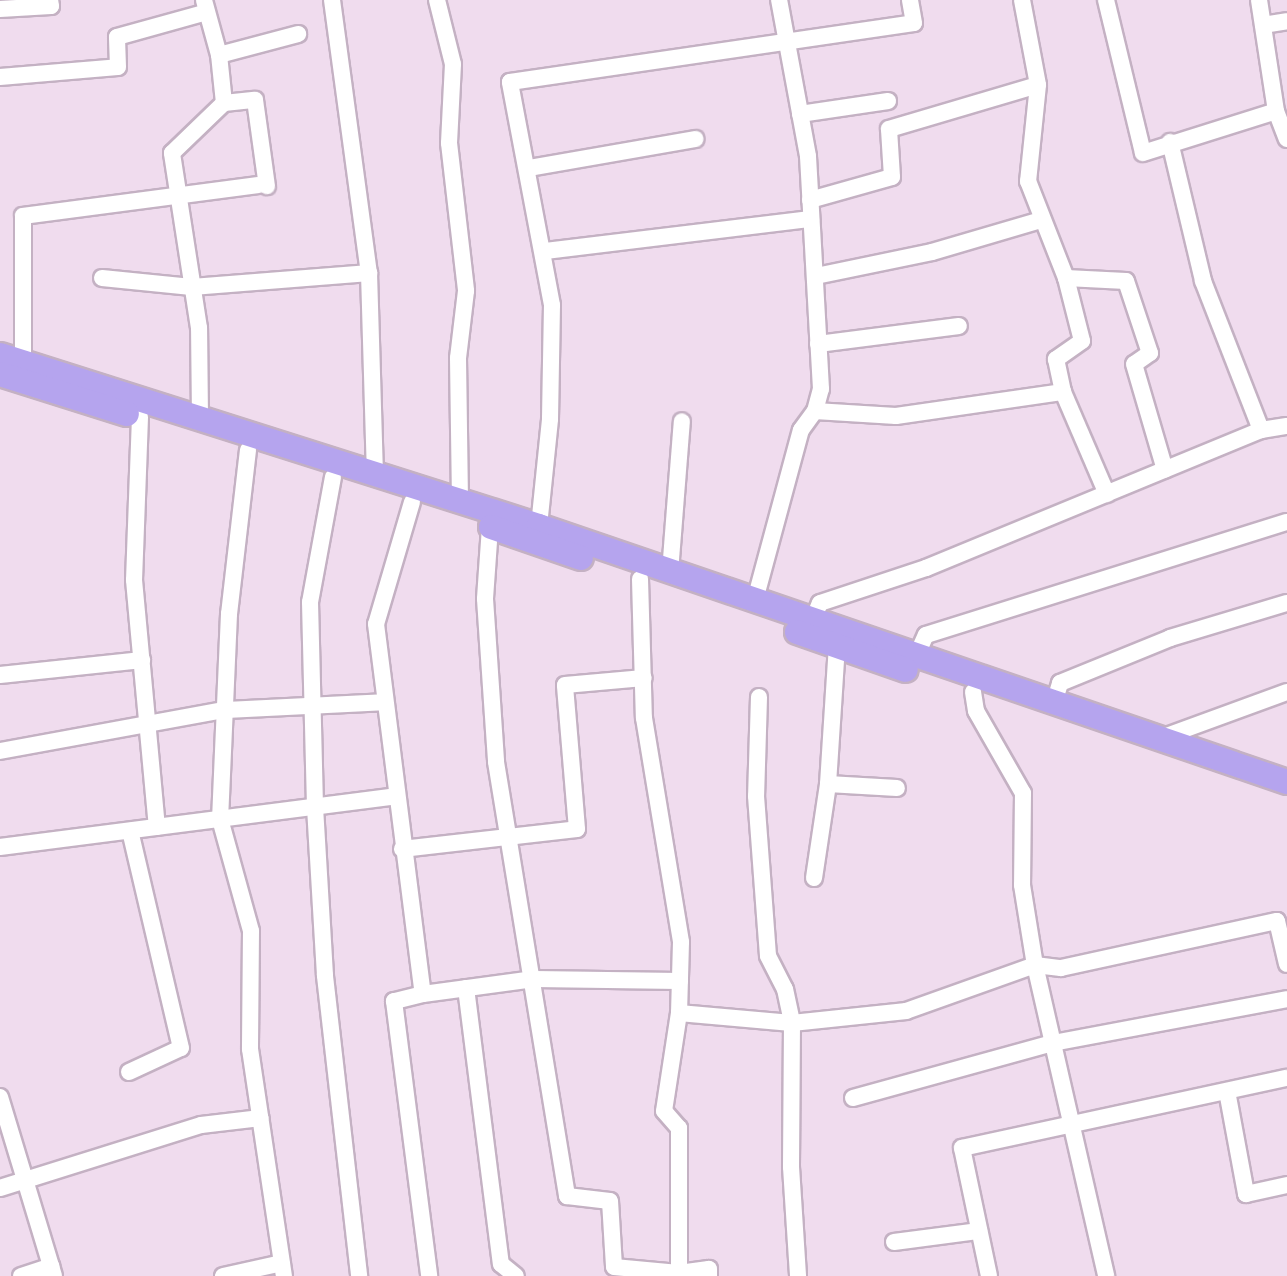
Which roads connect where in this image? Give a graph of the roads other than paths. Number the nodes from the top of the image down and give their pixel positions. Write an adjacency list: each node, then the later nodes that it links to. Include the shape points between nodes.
1 (50, 0): 10 (street, via 51,6)
2 (332, 0): 31 (street)
3 (437, 0): 53 (street, via 453,64 449,143 466,291 458,358)
4 (779, 0): 14 (street)
5 (910, 0): 14 (street, via 914,23)
6 (1022, 0): 17 (street)
7 (1106, 0): 24 (street, via 1143,153)
8 (1259, 0): 12 (street)
9 (206, 6): 15 (street); 16 (street, via 117,37 118,67)
10 (0, 9)
11 (1287, 21): 12 (street)
12 (1263, 25): 20 (street)
13 (298, 34): 15 (street)
14 (787, 42): 21 (street); 25 (street, via 510,82)
15 (219, 55): 19 (street)
16 (0, 77)
17 (1038, 85): 27 (street, via 889,129 892,177); 29 (street, via 1028,181)
18 (888, 101): 21 (street)
19 (224, 103): 26 (street, via 172,153); 26 (street, via 255,100 262,185)
20 (1276, 111): 23 (street); 24 (street)
21 (800, 114): 27 (street)
22 (695, 139): 25 (street)
23 (1287, 139)
24 (1170, 142): 46 (street, via 1203,281)
25 (529, 168): 30 (street)
26 (178, 192): 35 (street); 38 (street, via 23,216)
27 (810, 200): 28 (street)
28 (811, 219): 30 (street); 32 (street)
29 (1041, 220): 32 (street, via 932,252); 34 (street)
30 (545, 251): 55 (street, via 552,305 550,419)
31 (369, 273): 35 (street); 49 (street)
32 (816, 276): 37 (street)
33 (102, 278): 35 (street)
34 (1066, 278): 40 (street, via 1082,341 1056,359); 48 (street, via 1126,281 1150,353 1134,364)
35 (192, 287): 44 (street)
36 (959, 326): 37 (street)
37 (818, 344): 41 (street, via 821,389)
38 (12, 358): 44 (highway)
39 (0, 374): 42 (highway)
40 (1063, 392): 41 (street, via 896,416); 52 (street)
41 (815, 411): 60 (street, via 801,430)
42 (140, 417): 44 (highway); 63 (street, via 134,580)
43 (682, 421): 57 (street)
44 (199, 426): 47 (highway)
45 (1287, 426): 46 (street)
46 (1261, 430): 48 (street)
47 (250, 443): 49 (highway); 50 (highway); 72 (street, via 229,614)
48 (1165, 470): 52 (street)
49 (375, 474): 51 (highway)
50 (333, 477): 51 (highway); 71 (street, via 310,602)
51 (414, 494): 53 (highway); 56 (highway); 70 (street, via 376,624)
52 (1107, 494): 61 (street, via 926,568 820,603)
53 (460, 501): 55 (highway)
54 (1287, 522): 64 (street, via 926,635)
55 (539, 526): 57 (highway)
56 (490, 527): 58 (highway); 86 (street, via 485,599 496,762)
57 (670, 572): 60 (highway)
58 (640, 579): 60 (highway); 66 (street)
59 (1287, 603): 73 (street, via 1170,638 1060,683)
60 (752, 608): 61 (highway); 62 (highway)
61 (813, 620): 64 (highway)
62 (837, 646): 64 (highway); 78 (street)
63 (142, 660): 65 (street); 74 (street)
64 (914, 664): 67 (highway); 73 (highway)
65 (0, 675)
66 (644, 678): 86 (street, via 565,685 577,829); 93 (street, via 644,718 681,942)
67 (973, 692): 73 (highway); 91 (street, via 976,711 1023,793 1022,885)
68 (1287, 692): 75 (street)
69 (759, 697): 98 (street, via 756,796 768,956 785,989)
70 (385, 702): 71 (street); 80 (street)
71 (313, 707): 72 (street); 82 (street)
72 (224, 710): 74 (street); 83 (street)
73 (1053, 710): 75 (highway); 81 (highway)
74 (148, 724): 76 (street); 84 (street)
75 (1161, 738): 77 (highway)
76 (0, 751)
77 (1287, 782)
78 (828, 784): 79 (street); 89 (street)
79 (897, 788)
80 (396, 796): 82 (street); 88 (street)
81 (1287, 800)
82 (315, 807): 83 (street); 117 (street, via 325,976)
83 (220, 819): 84 (street); 105 (street, via 251,931 250,1049)
84 (157, 827): 85 (street)
85 (130, 831): 87 (street); 100 (street, via 181,1048)
86 (512, 837): 88 (street); 92 (street)
87 (0, 847)
88 (402, 849): 95 (street)
89 (814, 878)
90 (1287, 964): 91 (street, via 1277,921 1061,968)
91 (1035, 965): 98 (street, via 906,1011); 99 (street)
92 (534, 979): 93 (street); 94 (street); 114 (street, via 567,1196 610,1201 614,1267)
93 (680, 981): 97 (street)
94 (466, 988): 95 (street); 119 (street, via 501,1264)
95 (423, 994): 118 (street, via 394,1001)
96 (1287, 999): 99 (street)
97 (679, 1013): 98 (street); 114 (street, via 664,1111 679,1128)
98 (792, 1023): 121 (street, via 791,1167)
99 (1053, 1043): 104 (street); 106 (street)
100 (129, 1072)
101 (1287, 1078): 102 (street)
102 (1227, 1091): 106 (street); 108 (street, via 1246,1194)
103 (0, 1097): 107 (street)
104 (853, 1098)
105 (261, 1118): 107 (street, via 201,1125); 112 (street)
106 (1071, 1125): 110 (street, via 962,1148); 123 (street)
107 (24, 1180): 109 (street); 113 (street)
108 (1287, 1185)
109 (0, 1188)
110 (979, 1231): 111 (street); 122 (street)
111 (894, 1242)
112 (283, 1269): 116 (street)
113 (52, 1271): 115 (street)
114 (679, 1274): 120 (street, via 709,1269)
115 (21, 1276)
116 (223, 1276)
117 (359, 1276)
118 (429, 1276)
119 (516, 1276)
120 (709, 1276)
121 (798, 1276)
122 (989, 1276)
123 (1106, 1276)

